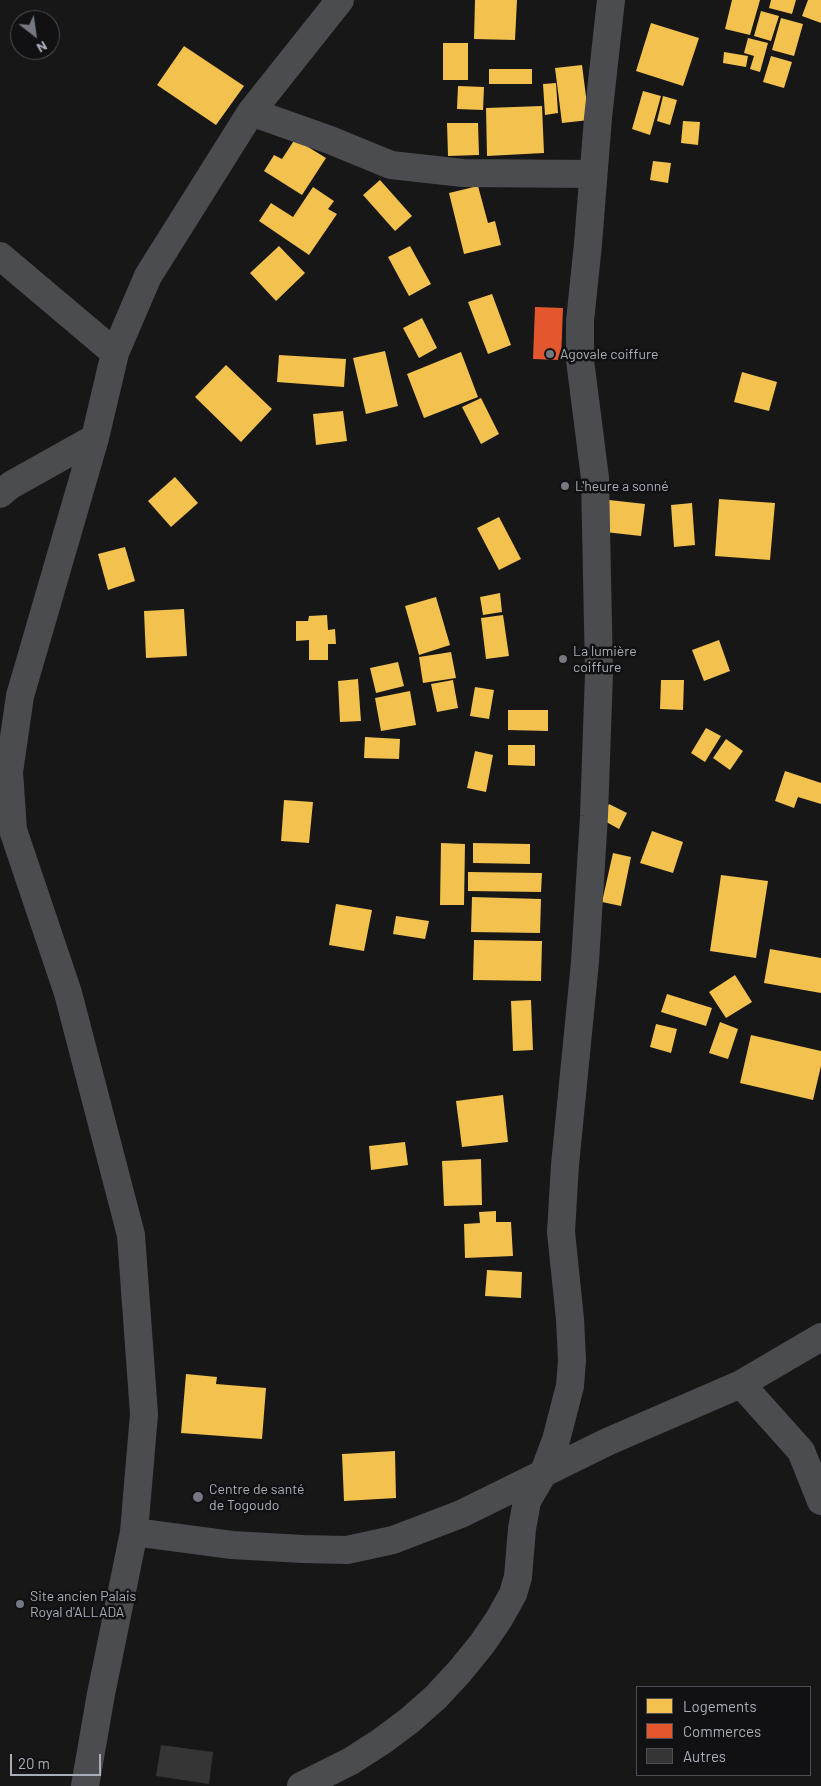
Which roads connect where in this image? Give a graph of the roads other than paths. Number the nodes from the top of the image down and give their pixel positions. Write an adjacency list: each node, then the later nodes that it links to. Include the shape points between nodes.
1 (340, 0): 3 (street)
2 (611, 0): 4 (street)
3 (251, 112): 4 (street, via 391,165 463,173); 6 (street, via 148,276)
4 (593, 174): 11 (street, via 580,321 580,360 595,478 599,673 594,816 561,1232 570,1319 571,1377 563,1419)
5 (0, 256): 6 (street)
6 (115, 353): 7 (street)
7 (95, 438): 8 (street, via 10,485); 13 (street, via 20,696 9,772 14,830 68,993 131,1235 144,1414)
8 (0, 494)
9 (821, 1337): 10 (street)
10 (741, 1384): 11 (street); 12 (street, via 802,1451)
11 (544, 1472): 13 (street, via 461,1514 393,1540 347,1550 232,1545); 15 (street, via 527,1501 513,1594 482,1644 442,1690 410,1720 351,1761)
12 (821, 1501)
13 (134, 1532): 14 (street)
14 (85, 1786)
15 (301, 1786)

